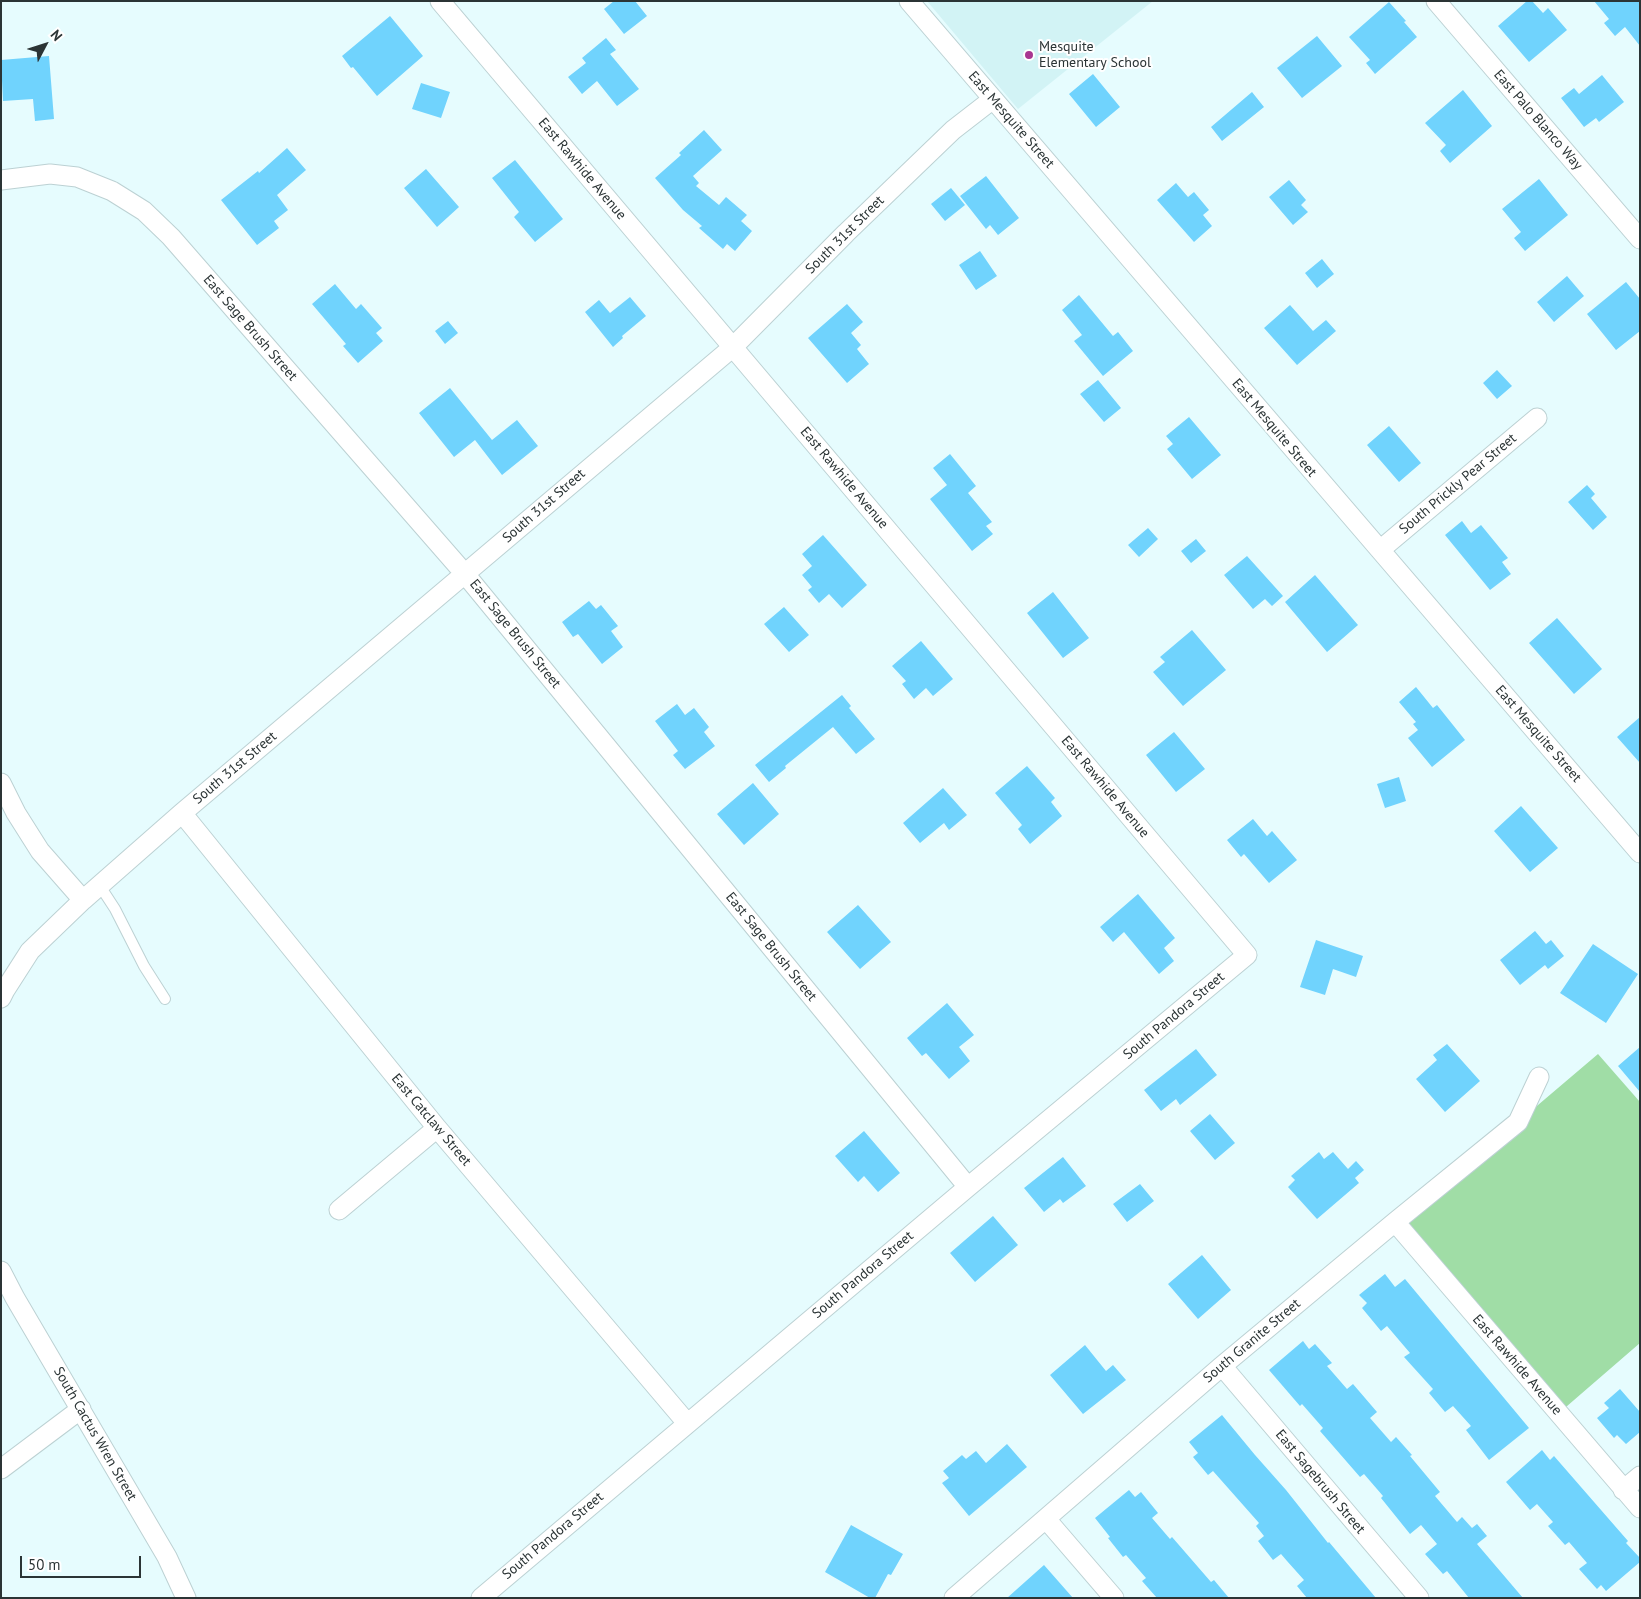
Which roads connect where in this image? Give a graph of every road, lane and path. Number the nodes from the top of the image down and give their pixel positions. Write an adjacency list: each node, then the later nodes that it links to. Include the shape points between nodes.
1 (440, 1): 7 (street, East Rawhide Avenue)
2 (910, 1): 4 (street, East Mesquite Street)
3 (1436, 1): 6 (street, East Palo Blanco Way)
4 (993, 99): 7 (street, South 31st Street, via 953,130); 9 (street, East Mesquite Street)
5 (1, 180): 10 (street, East Sage Brush Street, via 50,174 77,177 112,191 144,211 171,237)
6 (1640, 239)
7 (733, 347): 10 (street, South 31st Street); 16 (street, East Rawhide Avenue)
8 (1537, 418): 9 (street, South Prickly Pear Street)
9 (1380, 550): 13 (street, East Mesquite Street)
10 (465, 574): 12 (street, South 31st Street); 21 (street, East Sage Brush Street)
11 (1, 783): 15 (street, via 40,850)
12 (182, 813): 14 (street, South 31st Street); 20 (street, East Catclaw Street)
13 (1640, 853)
14 (100, 886): 15 (street, South 31st Street); 18 (lane)
15 (83, 900): 17 (street, via 30,951)
16 (1247, 955): 21 (street, South Pandora Street)
17 (1, 998)
18 (165, 998)
19 (1539, 1077): 23 (street, South Granite Street, via 1518,1122)
20 (437, 1128): 22 (street); 27 (street, East Catclaw Street)
21 (968, 1187): 27 (street, South Pandora Street)
22 (339, 1210)
23 (1395, 1222): 25 (street, South Granite Street); 30 (street, East Rawhide Avenue)
24 (1, 1271): 26 (street, South Cactus Wren Street)
25 (1222, 1366): 32 (street, South Granite Street); 37 (street, East Sagebrush Street)
26 (81, 1409): 28 (street); 33 (street, South Cactus Wren Street, via 167,1557)
27 (687, 1422): 34 (street, South Pandora Street)
28 (1, 1469)
29 (1640, 1476): 30 (street)
30 (1623, 1490): 31 (street, East Rawhide Avenue)
31 (1640, 1508)
32 (1046, 1519): 35 (street, South Granite Street); 36 (street)
33 (186, 1598)
34 (481, 1598)
35 (954, 1598)
36 (1114, 1598)
37 (1418, 1598)

